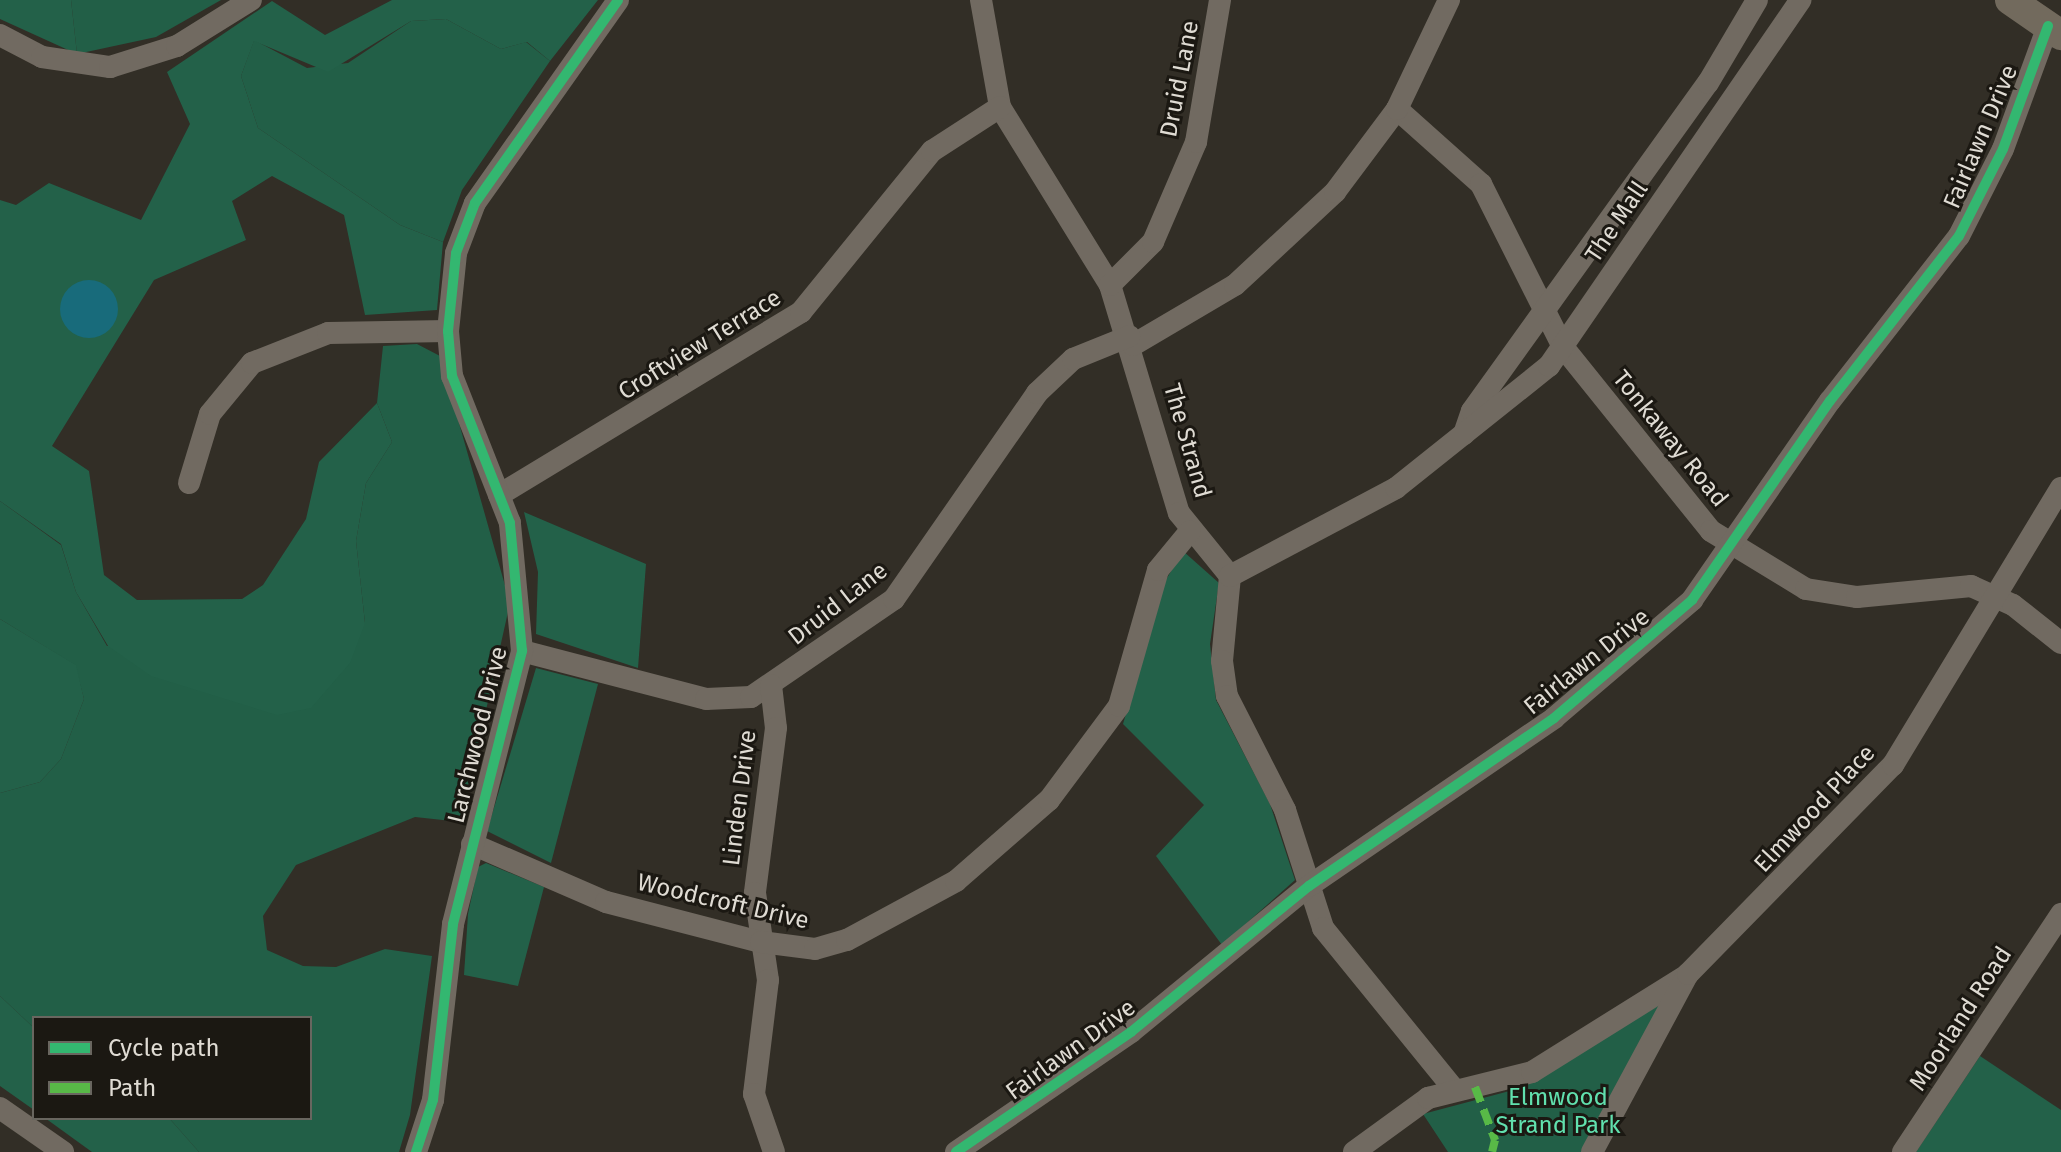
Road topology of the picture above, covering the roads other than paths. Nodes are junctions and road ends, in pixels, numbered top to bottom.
1 (251, 0) edge
2 (618, 0) edge
3 (981, 0) edge
4 (1220, 0) edge
5 (1449, 0) edge
6 (1757, 0) edge
7 (1794, 7) edge
8 (2035, 14) edge
9 (0, 35) edge
10 (1000, 107) junction
11 (1397, 109) junction
12 (1110, 285) junction
13 (1546, 312) junction
14 (448, 331) junction
15 (1132, 341) junction
16 (1563, 347) junction
17 (1464, 434) junction
18 (189, 483) dead end
19 (2061, 488) edge
20 (499, 495) junction
21 (1190, 531) junction
22 (1730, 545) junction
23 (1230, 576) junction
24 (1997, 597) junction
25 (2061, 643) edge
26 (522, 651) junction
27 (771, 685) junction
28 (472, 844) junction
29 (1309, 886) junction
30 (2061, 914) edge
31 (761, 942) junction
32 (1688, 974) junction
33 (1453, 1088) junction
34 (0, 1108) edge
35 (961, 1151) edge
36 (63, 1152) edge
37 (416, 1152) edge
38 (774, 1152) edge
39 (1354, 1152) edge
40 (1592, 1152) edge
41 (1903, 1152) edge

1 - 9 street
2 - 14 street, Larchwood Drive
3 - 10 street, The Strand
4 - 12 street, Druid Lane
5 - 11 street, Druid Lane
6 - 13 street, The Mall
7 - 16 street, The Mall
8 - 22 street, Fairlawn Drive
10 - 12 street, The Strand
10 - 20 street, Croftview Terrace
11 - 13 street, Tonkaway Road
11 - 15 street, Druid Lane
12 - 15 street, The Strand
13 - 16 street, Tonkaway Road
13 - 17 street, The Mall
14 - 18 street
14 - 20 street, Larchwood Drive
15 - 21 street, The Strand
15 - 27 street, Druid Lane
16 - 17 street, The Mall
16 - 22 street, Tonkaway Road
17 - 23 street, The Mall
19 - 24 street, Elmwood Place
20 - 26 street, Larchwood Drive
21 - 23 street, The Strand
21 - 31 street, Woodcroft Drive
22 - 24 street, Tonkaway Road
22 - 29 street, Fairlawn Drive
23 - 29 street
24 - 25 street, Tonkaway Road
24 - 32 street, Elmwood Place
26 - 27 street, Druid Lane
26 - 28 street, Larchwood Drive
27 - 31 street, Linden Drive
28 - 31 street, Woodcroft Drive
28 - 37 street, Larchwood Drive
29 - 33 street
29 - 35 street, Fairlawn Drive
30 - 41 street, Moorland Road
31 - 38 street, Linden Drive
32 - 33 street
32 - 40 street, Elmwood Place
33 - 39 street
34 - 36 street

